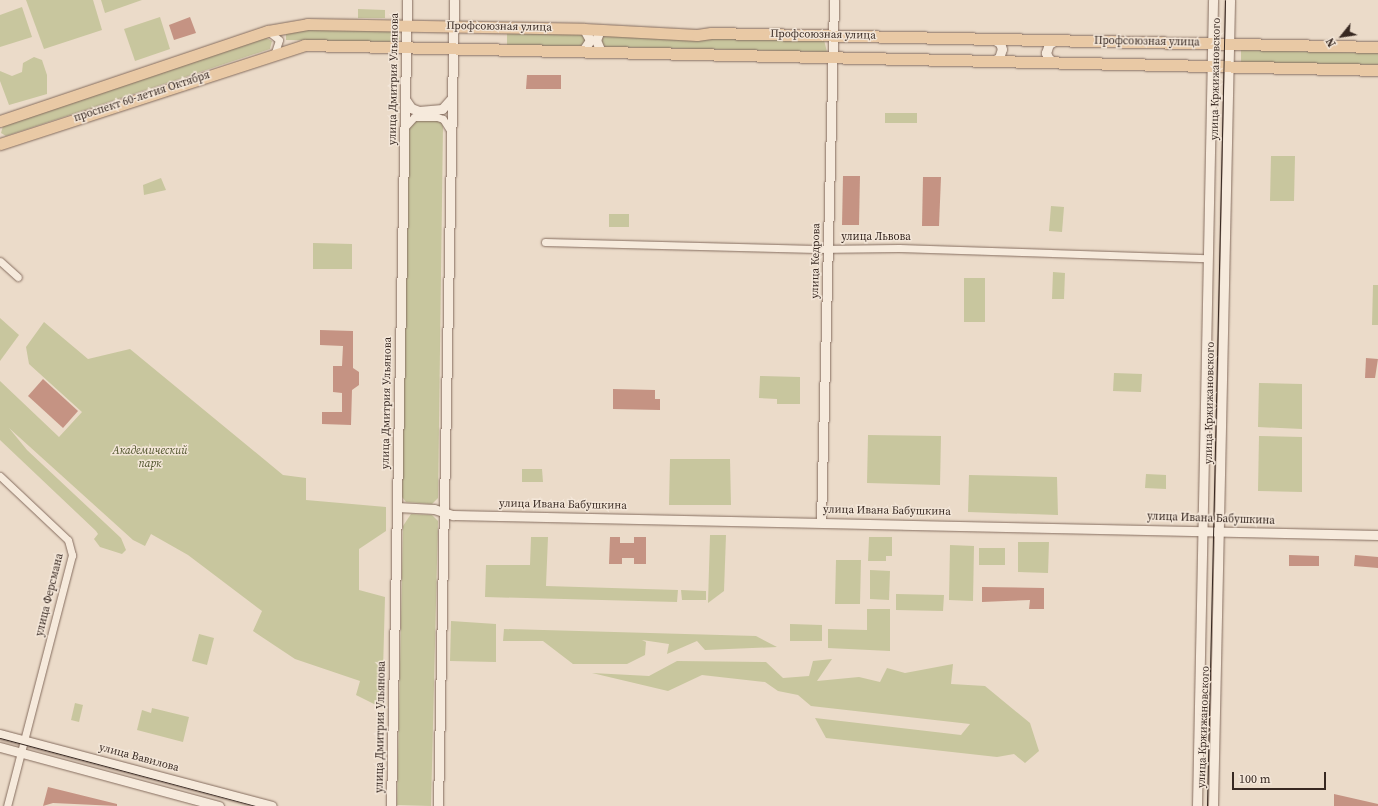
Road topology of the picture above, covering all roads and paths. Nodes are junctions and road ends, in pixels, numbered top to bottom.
1 (407, 0) edge
2 (454, 0) edge
3 (834, 0) edge
4 (1213, 0) edge
5 (1230, 0) edge
6 (407, 25) junction
7 (454, 27) junction
8 (584, 29) junction
9 (600, 30) junction
10 (268, 31) junction
11 (834, 36) junction
12 (991, 38) junction
13 (1058, 40) junction
14 (1212, 43) junction
15 (1228, 43) junction
16 (406, 47) junction
17 (1378, 47) edge
18 (454, 48) junction
19 (275, 52) junction
20 (582, 52) junction
21 (601, 52) junction
22 (833, 58) junction
23 (991, 61) junction
24 (1057, 63) junction
25 (1212, 66) junction
26 (1228, 67) junction
27 (1378, 70) edge
28 (452, 98) junction
29 (405, 99) junction
30 (1, 121) edge
31 (405, 128) junction
32 (451, 134) junction
33 (3, 141) edge
34 (546, 242) dead end
35 (829, 248) junction
36 (1207, 258) junction
37 (0, 261) edge
38 (18, 277) dead end
39 (0, 476) edge
40 (397, 507) junction
41 (444, 512) junction
42 (821, 522) junction
43 (1201, 530) junction
44 (1219, 532) junction
45 (1378, 535) edge
46 (0, 734) edge
47 (22, 746) junction
48 (0, 747) edge
49 (392, 805) edge
50 (7, 806) edge
51 (218, 806) edge
52 (272, 806) edge
53 (438, 806) edge
54 (1197, 806) edge
55 (1213, 806) edge

1 - 6 street, улица Дмитрия Ульянова
2 - 7 street
3 - 11 street, улица Кедрова
4 - 14 street, улица Кржижановского
5 - 15 street, улица Кржижановского
6 - 7 main road, Профсоюзная улица
6 - 10 main road, Профсоюзная улица
6 - 16 street, улица Дмитрия Ульянова
7 - 8 main road, Профсоюзная улица
7 - 18 street
8 - 9 main road, Профсоюзная улица
8 - 20 street
9 - 11 main road, Профсоюзная улица
9 - 21 street
10 - 19 street
10 - 30 main road, проспект 60-летия Октября
11 - 12 main road, Профсоюзная улица
11 - 22 street, улица Кедрова
12 - 13 main road, Профсоюзная улица
12 - 23 street
13 - 14 main road, Профсоюзная улица
13 - 24 street
14 - 15 main road, Профсоюзная улица
14 - 25 street, улица Кржижановского
15 - 17 main road, Профсоюзная улица
15 - 26 street, улица Кржижановского
16 - 18 main road, Профсоюзная улица
16 - 19 main road, Профсоюзная улица
16 - 29 street, улица Дмитрия Ульянова
18 - 20 main road, Профсоюзная улица
18 - 28 street
19 - 33 main road, проспект 60-летия Октября
20 - 21 main road, Профсоюзная улица
21 - 22 main road, Профсоюзная улица
22 - 23 main road, Профсоюзная улица
22 - 35 street, улица Кедрова
23 - 24 main road, Профсоюзная улица
24 - 25 main road, Профсоюзная улица
25 - 26 main road, Профсоюзная улица
25 - 36 street, улица Кржижановского
26 - 27 main road, Профсоюзная улица
26 - 44 street, улица Кржижановского
28 - 29 street
28 - 32 street
29 - 31 street, улица Дмитрия Ульянова
31 - 32 street
31 - 40 street, улица Дмитрия Ульянова
32 - 41 street
34 - 35 street, улица Львова
35 - 36 street, улица Львова
35 - 42 street, улица Кедрова
36 - 43 street, улица Кржижановского
37 - 38 street
39 - 47 street, улица Ферсмана
40 - 41 street, улица Ивана Бабушкина
40 - 49 street, улица Дмитрия Ульянова
41 - 42 street, улица Ивана Бабушкина
41 - 53 street
42 - 43 street, улица Ивана Бабушкина
43 - 44 street, улица Ивана Бабушкина
43 - 54 street, улица Кржижановского
44 - 45 street, улица Ивана Бабушкина
44 - 55 street, улица Кржижановского
46 - 47 street, улица Вавилова
47 - 48 street, улица Вавилова
47 - 50 street, улица Ферсмана
47 - 51 street, улица Вавилова
47 - 52 street, улица Вавилова

